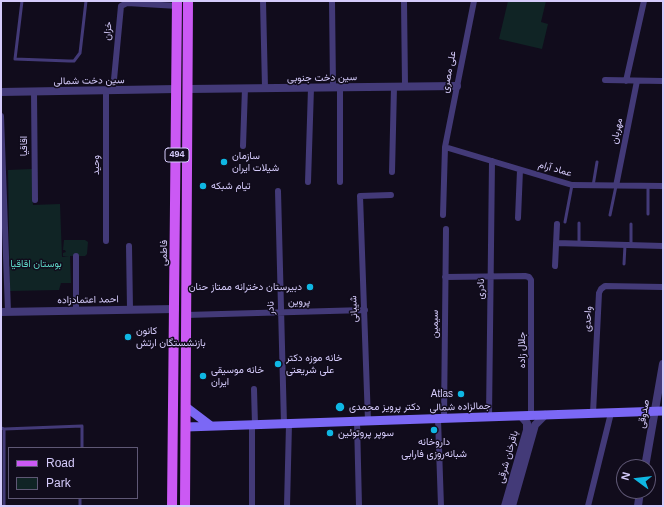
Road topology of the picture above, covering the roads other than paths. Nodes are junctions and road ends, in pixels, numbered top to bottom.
1 (22, 1) edge
2 (86, 1) edge
3 (188, 1) edge
4 (263, 1) edge
5 (332, 1) edge
6 (404, 1) edge
7 (474, 1) edge
8 (644, 1) edge
9 (178, 3) edge
10 (605, 80) dead end
11 (626, 81) junction
12 (637, 81) junction
13 (663, 81) edge
14 (405, 86) junction
15 (457, 86) junction
16 (337, 87) junction
17 (394, 87) junction
18 (245, 88) junction
19 (265, 88) junction
20 (311, 88) junction
21 (177, 89) junction
22 (188, 89) junction
23 (110, 90) junction
24 (1, 92) edge
25 (34, 92) junction
26 (1, 116) edge
27 (243, 146) dead end
28 (445, 147) junction
29 (492, 161) junction
30 (597, 162) dead end
31 (520, 170) junction
32 (392, 172) dead end
33 (308, 182) dead end
34 (340, 182) dead end
35 (572, 185) junction
36 (592, 186) junction
37 (616, 186) junction
38 (648, 186) junction
39 (663, 186) edge
40 (278, 191) dead end
41 (391, 195) dead end
42 (34, 200) dead end
43 (648, 214) dead end
44 (443, 215) dead end
45 (610, 215) dead end
46 (518, 218) dead end
47 (565, 222) dead end
48 (579, 223) dead end
49 (557, 224) dead end
50 (631, 224) dead end
51 (446, 229) dead end
52 (106, 241) dead end
53 (556, 243) junction
54 (579, 244) junction
55 (628, 245) junction
56 (130, 246) dead end
57 (663, 246) edge
58 (76, 256) dead end
59 (624, 264) dead end
60 (555, 266) dead end
61 (491, 276) junction
62 (445, 277) junction
63 (663, 287) edge
64 (130, 309) junction
65 (175, 309) junction
66 (76, 310) junction
67 (365, 310) junction
68 (4, 312) edge
69 (186, 312) junction
70 (281, 312) junction
71 (663, 364) edge
72 (254, 389) dead end
73 (186, 407) junction
74 (659, 411) edge
75 (593, 413) junction
76 (611, 413) junction
77 (531, 415) junction
78 (545, 415) junction
79 (521, 416) junction
80 (489, 417) junction
81 (441, 418) junction
82 (357, 421) junction
83 (368, 421) junction
84 (286, 424) junction
85 (253, 425) junction
86 (211, 426) junction
87 (186, 427) junction
88 (3, 428) edge
89 (173, 428) junction
90 (82, 447) edge
91 (647, 459) edge
92 (4, 484) junction
93 (8, 484) edge
94 (4, 506) edge
95 (172, 506) edge
96 (185, 506) edge
97 (252, 506) edge
98 (288, 506) edge
99 (358, 506) edge
100 (441, 506) edge
101 (505, 506) edge
102 (512, 506) edge
103 (588, 506) edge

1 - 2 lane
3 - 22 main road, 494
4 - 19 street
5 - 16 street
6 - 14 street
7 - 15 street, علی مصری
8 - 11 street
9 - 21 main road, فاطمی / 494
9 - 23 street, خزان
10 - 11 street
11 - 12 street
12 - 13 street
12 - 37 street, مهربان
14 - 15 street, سین دخت جنوبی
14 - 17 street, سین دخت جنوبی
15 - 28 street, علی مصری
16 - 17 street, سین دخت جنوبی
16 - 20 street, سین دخت جنوبی
16 - 34 street
17 - 32 street
18 - 19 street, سین دخت جنوبی
18 - 22 street, سین دخت جنوبی
18 - 27 street
19 - 20 street, سین دخت جنوبی
20 - 33 street
21 - 22 main road
21 - 23 street, سین دخت شمالی
21 - 65 main road, فاطمی / 494
22 - 69 main road, 494
23 - 25 street, سین دخت شمالی
23 - 52 street, وحید
24 - 25 street, سین دخت شمالی
25 - 42 street, اقاقیا
26 - 68 street
28 - 29 street, عماد آرام
28 - 44 street, علی مصری
29 - 31 street, عماد آرام
29 - 61 street, نادری
30 - 36 lane
31 - 35 street, عماد آرام
31 - 46 street
35 - 36 street, عماد آرام
35 - 47 lane
36 - 37 street, عماد آرام
37 - 38 street, عماد آرام
37 - 45 lane
38 - 39 street, عماد آرام
38 - 43 lane
40 - 70 street, نادر
41 - 67 street, شیبانی
48 - 54 lane
49 - 53 street
50 - 55 lane
51 - 62 street, سیمین
53 - 54 street
53 - 60 street
54 - 55 street
55 - 57 street
55 - 59 lane
56 - 64 street
58 - 66 street
61 - 62 street
61 - 77 street, جلال زاده
61 - 80 street, نادری
62 - 81 street, سیمین
63 - 75 street, واحدی
64 - 65 street, احمد اعتمادزاده
64 - 66 street, احمد اعتمادزاده
65 - 69 main road
65 - 89 main road, فاطمی / 494
66 - 68 street, احمد اعتمادزاده
67 - 70 street, پروین
67 - 83 street, شیبانی
69 - 70 street, پروین
69 - 73 main road, 494
70 - 84 street, نادر
71 - 74 street, صدوقی
72 - 85 street
73 - 86 main road
73 - 87 main road, 494
74 - 76 main road, جمالزاده شمالی
74 - 91 street, صدوقی
75 - 76 main road, جمالزاده شمالی
75 - 78 main road, جمالزاده شمالی
76 - 103 street
77 - 78 main road, جمالزاده شمالی
77 - 79 main road, جمالزاده شمالی
78 - 102 street
79 - 80 main road, جمالزاده شمالی
79 - 101 street, باقرخان شرقی
80 - 81 main road, جمالزاده شمالی
81 - 83 main road, جمالزاده شمالی
81 - 100 street, سیمین
82 - 83 main road, جمالزاده شمالی
82 - 84 main road, جمالزاده شمالی
82 - 99 street
84 - 85 main road, جمالزاده شمالی
84 - 98 street, نادر
85 - 86 main road, جمالزاده شمالی
85 - 97 street
86 - 87 main road, جمالزاده شمالی
87 - 89 main road
87 - 96 main road, 494
88 - 90 lane
88 - 92 lane
89 - 95 main road, فاطمی / 494
92 - 93 lane
92 - 94 lane

